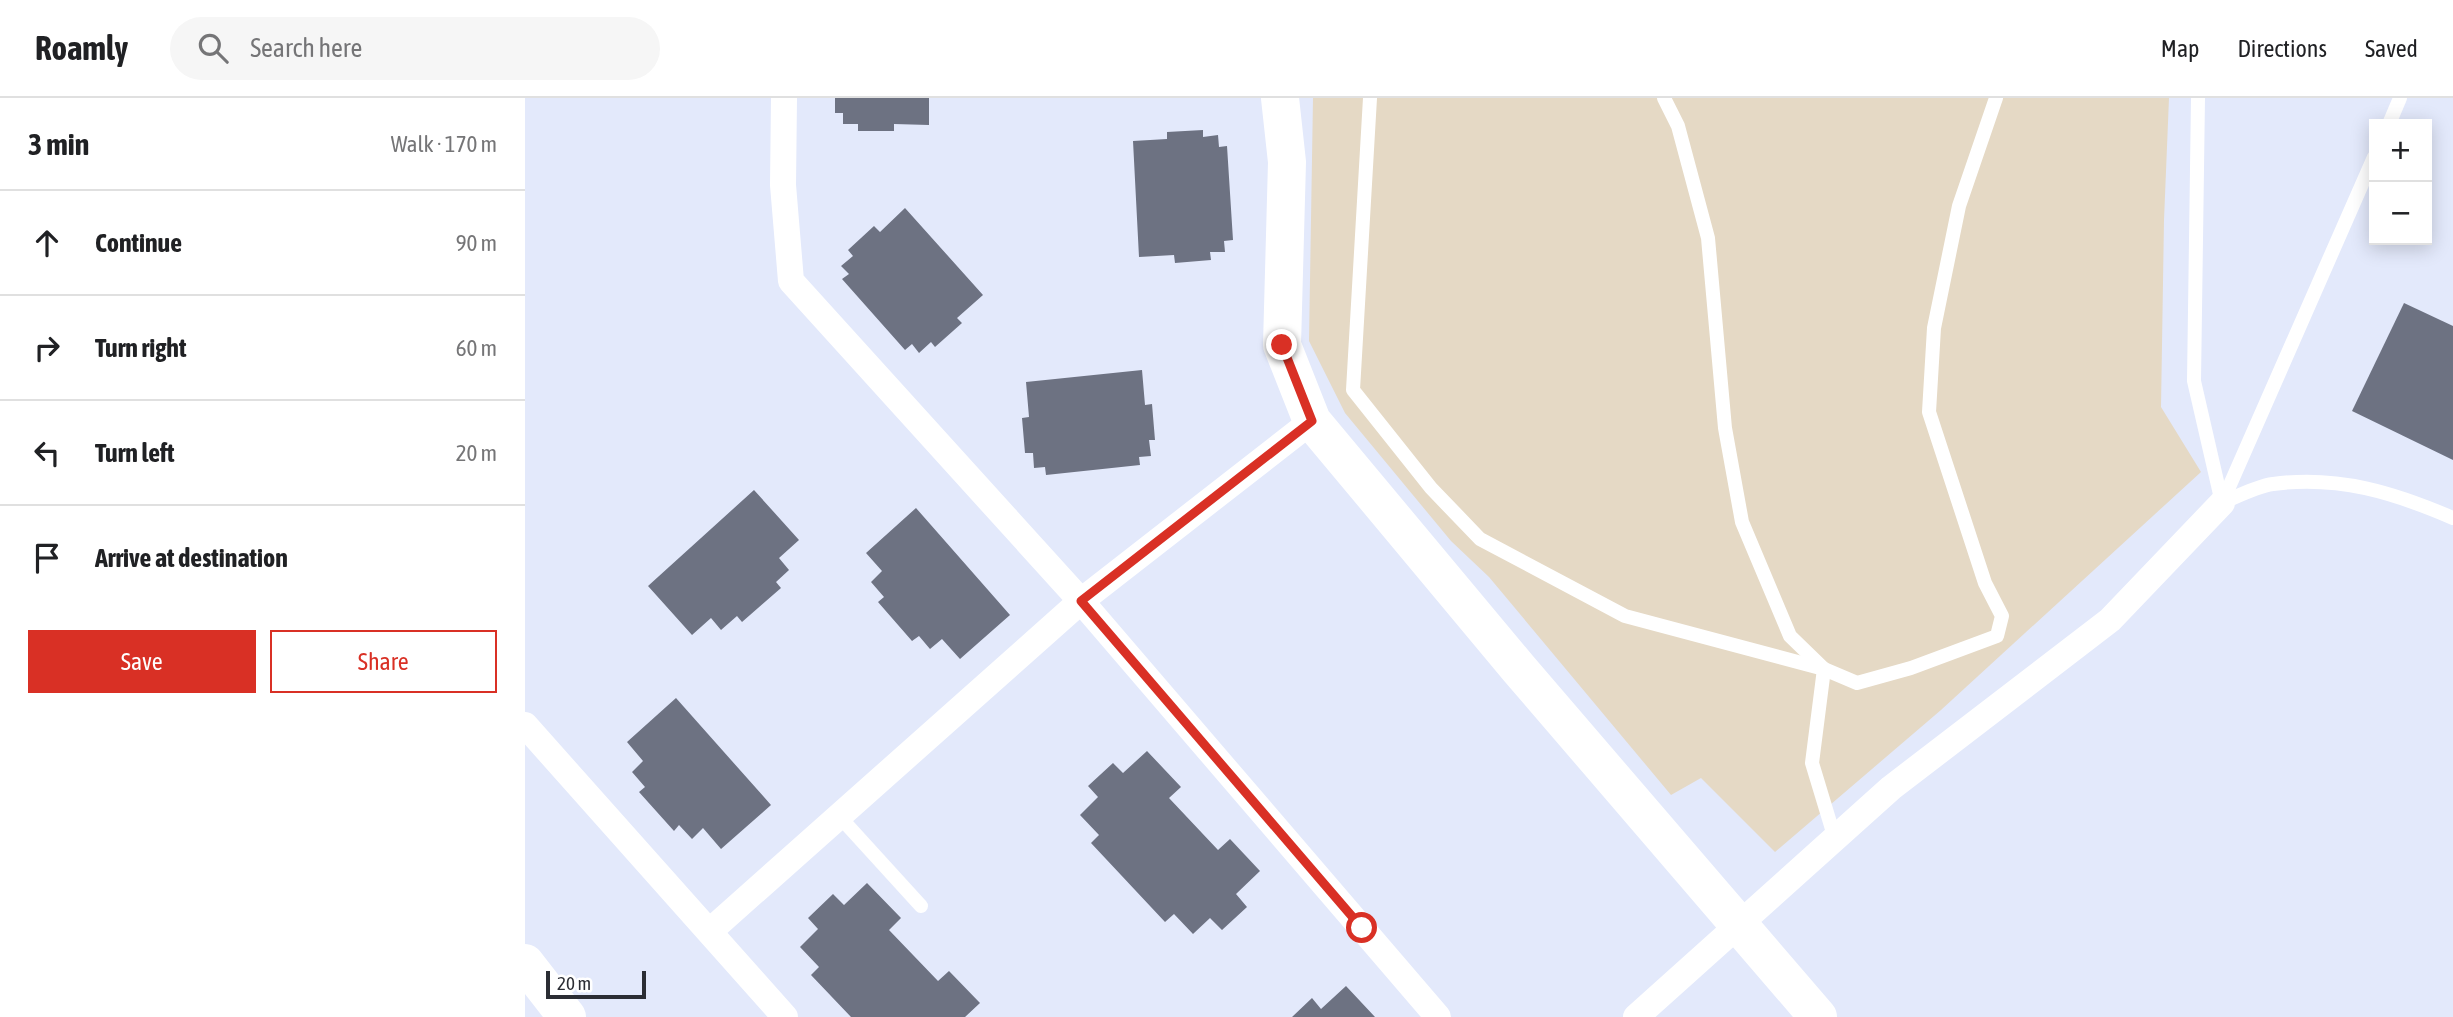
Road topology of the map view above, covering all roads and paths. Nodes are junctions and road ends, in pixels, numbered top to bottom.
1 (784, 98) edge
2 (1280, 98) edge
3 (1370, 98) edge
4 (1664, 98) edge
5 (1996, 98) edge
6 (2197, 98) edge
7 (2400, 98) edge
8 (2391, 119) edge
9 (2369, 168) edge
10 (1312, 421) junction
11 (2222, 502) junction
12 (2453, 518) edge
13 (1081, 601) junction
14 (1824, 669) junction
15 (525, 725) edge
16 (839, 816) junction
17 (1835, 839) junction
18 (921, 906) dead end
19 (1738, 926) junction
20 (710, 931) junction
21 (525, 962) edge
22 (567, 1017) edge
23 (786, 1017) edge
24 (1438, 1017) edge
25 (1636, 1017) edge
26 (1818, 1017) edge

1 - 13 street
2 - 10 main road
3 - 14 lane
4 - 14 lane
5 - 14 lane
6 - 11 lane
7 - 8 lane
9 - 11 lane
10 - 13 street
10 - 19 main road
11 - 12 lane
11 - 17 street
13 - 16 street
13 - 24 street
14 - 17 lane
15 - 20 street
16 - 18 lane
16 - 20 street
17 - 19 street
19 - 25 street
19 - 26 main road
20 - 23 street
21 - 22 main road

